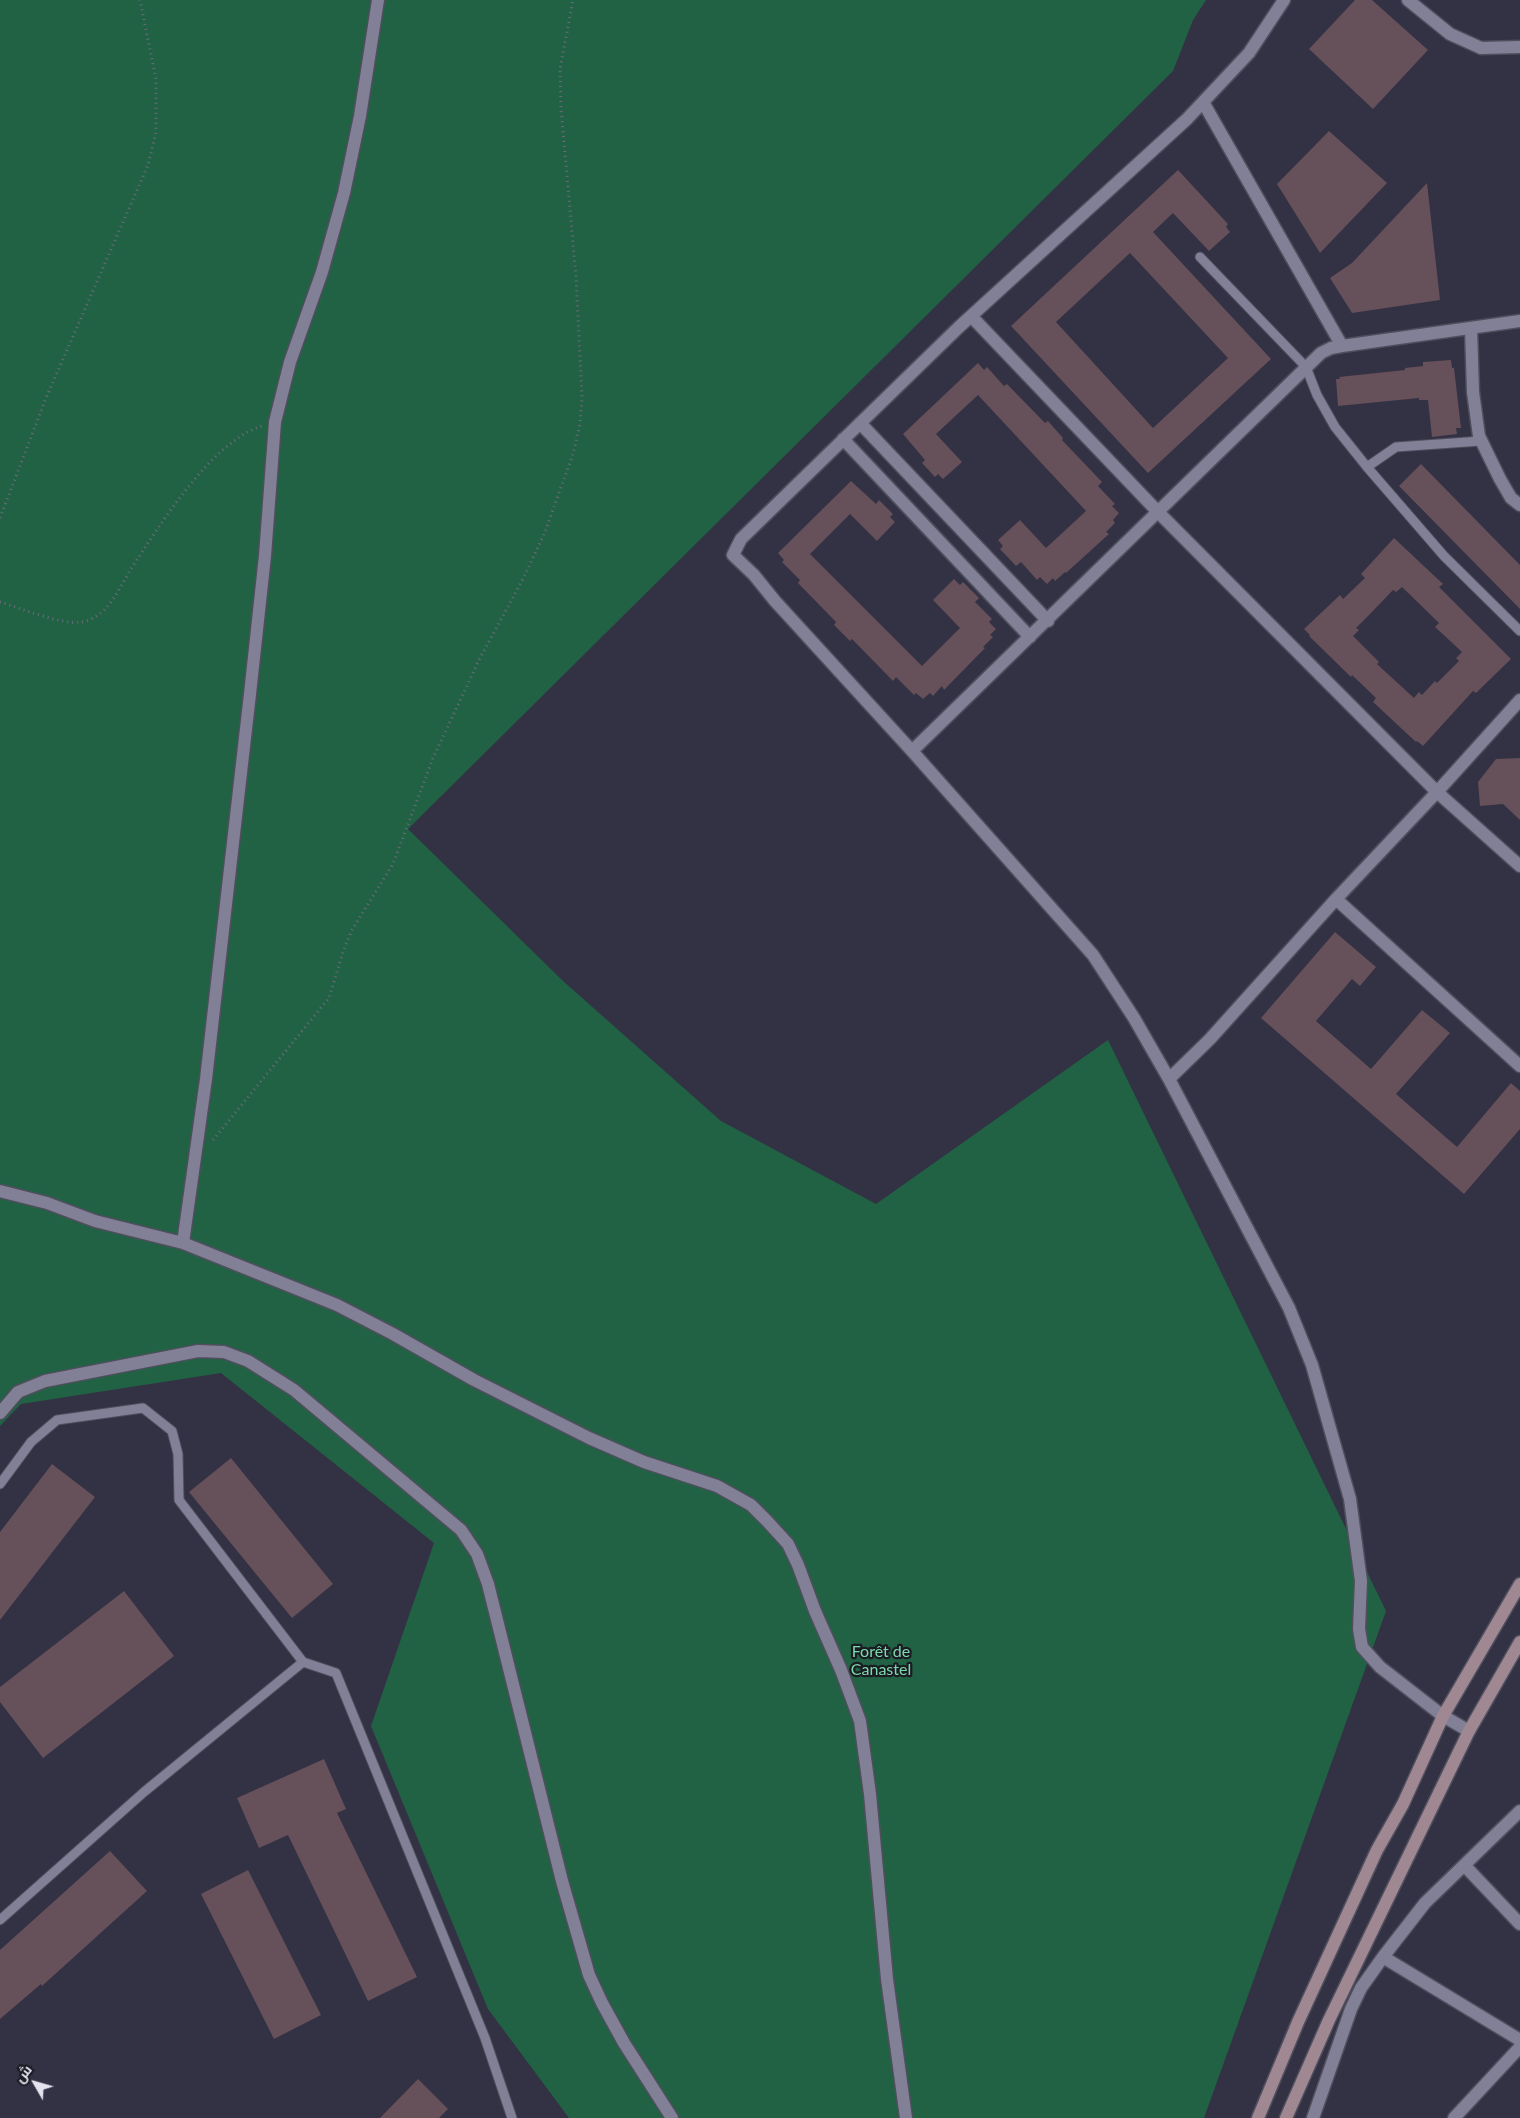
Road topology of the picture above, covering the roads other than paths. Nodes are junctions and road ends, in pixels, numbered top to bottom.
1 (378, 0) edge
2 (1284, 0) edge
3 (1408, 0) edge
4 (1520, 47) edge
5 (1202, 102) junction
6 (1200, 257) dead end
7 (971, 316) junction
8 (1520, 321) edge
9 (1471, 328) junction
10 (1342, 346) junction
11 (1306, 367) junction
12 (860, 423) junction
13 (843, 440) junction
14 (1481, 441) junction
15 (1367, 467) junction
16 (1520, 505) edge
17 (1159, 513) junction
18 (978, 548) junction
19 (962, 565) junction
20 (1048, 621) junction
21 (1520, 631) edge
22 (1030, 637) junction
23 (1520, 700) edge
24 (912, 751) junction
25 (1437, 792) junction
26 (1520, 866) edge
27 (1336, 899) junction
28 (1520, 1066) edge
29 (1169, 1079) junction
30 (0, 1191) edge
31 (184, 1243) junction
32 (0, 1413) edge
33 (0, 1484) edge
34 (1520, 1584) edge
35 (1520, 1642) edge
36 (303, 1662) junction
37 (1443, 1716) junction
38 (1468, 1732) junction
39 (1520, 1811) edge
40 (1464, 1865) junction
41 (0, 1920) edge
42 (1520, 1924) edge
43 (1383, 1956) junction
44 (1520, 2040) edge
45 (1520, 2047) edge
46 (512, 2118) edge
47 (672, 2118) edge
48 (906, 2118) edge
49 (1258, 2118) edge
50 (1286, 2118) edge
51 (1313, 2118) edge
52 (1454, 2118) edge

1 - 31 street
2 - 5 street
3 - 4 street
5 - 7 street
5 - 10 street
6 - 11 lane
7 - 12 street
7 - 17 street
8 - 9 street
9 - 10 street
9 - 14 street
10 - 11 street
11 - 15 lane
11 - 17 street
12 - 13 street
12 - 18 street
13 - 19 street
13 - 24 street
14 - 15 lane
14 - 16 street
15 - 21 lane
17 - 20 street
17 - 25 street
18 - 19 street
18 - 20 street
19 - 22 street
20 - 22 street
22 - 24 street
23 - 25 street
24 - 29 street
25 - 26 street
25 - 27 street
27 - 28 street
27 - 29 street
29 - 37 street
30 - 31 street
31 - 48 street
32 - 47 street
33 - 36 lane
34 - 37 main road
35 - 38 main road
36 - 41 lane
36 - 46 lane
37 - 38 street
37 - 49 main road
38 - 50 main road
39 - 40 street
40 - 42 street
40 - 43 street
43 - 44 street
43 - 51 street
45 - 52 street

